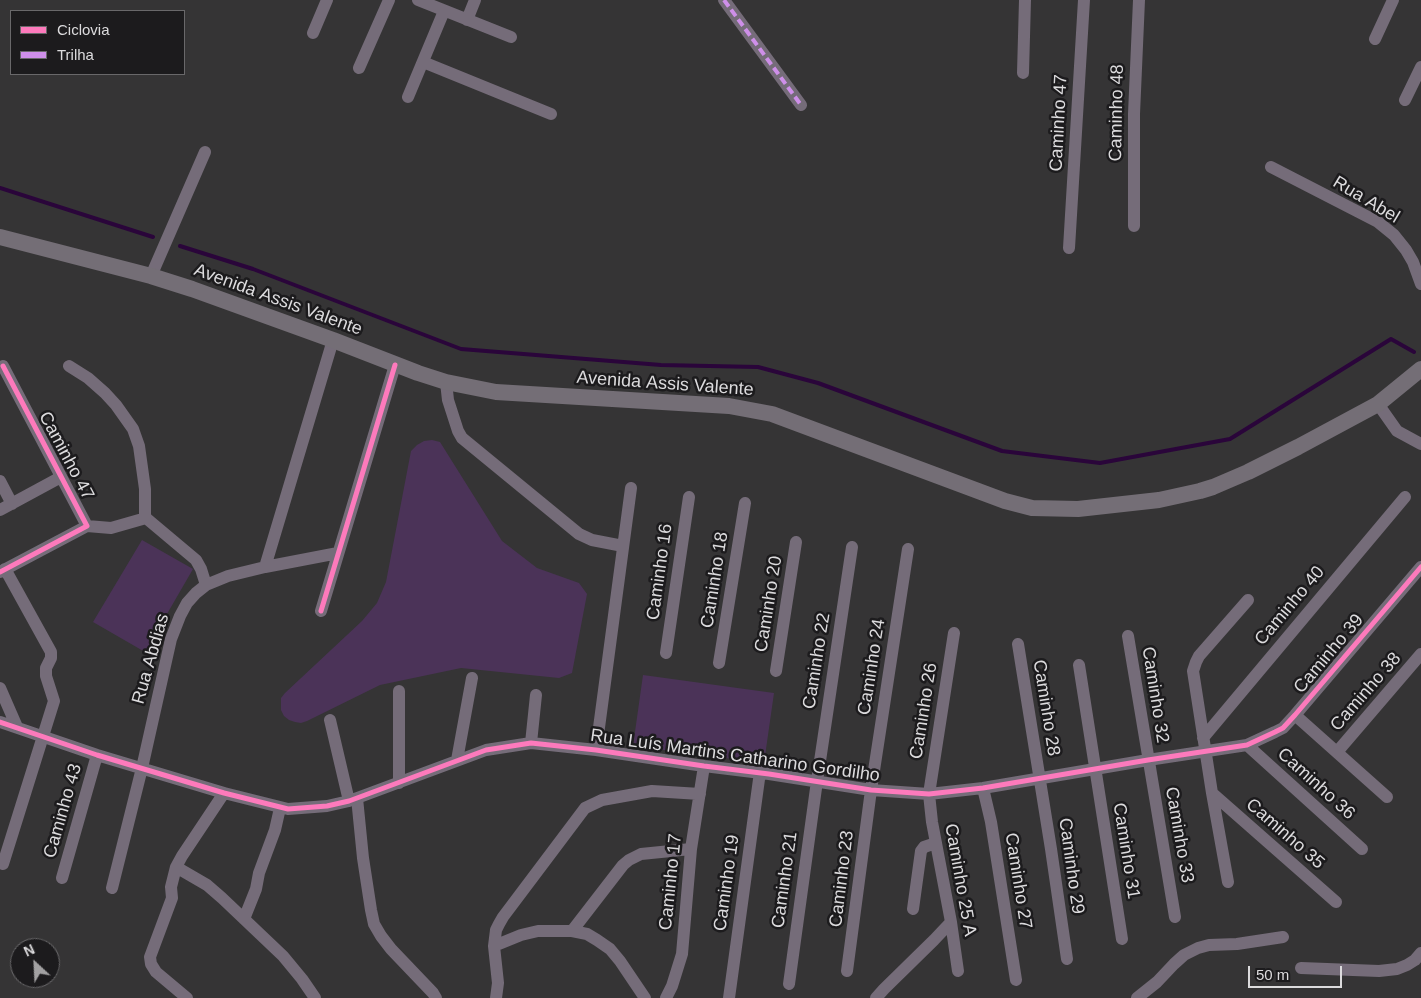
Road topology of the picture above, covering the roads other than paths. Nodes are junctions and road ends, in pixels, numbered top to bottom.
1 (327, 0) edge
2 (389, 0) edge
3 (418, 0) edge
4 (475, 0) edge
5 (724, 0) edge
6 (1025, 0) edge
7 (1084, 0) edge
8 (1139, 0) edge
9 (1393, 0) edge
10 (444, 10) junction
11 (467, 20) junction
12 (313, 33) dead end
13 (510, 37) dead end
14 (1375, 39) dead end
15 (423, 62) junction
16 (1421, 67) edge
17 (359, 68) dead end
18 (1023, 73) dead end
19 (408, 97) dead end
20 (1406, 100) dead end
21 (801, 105) dead end
22 (551, 114) dead end
23 (206, 152) dead end
24 (1272, 167) dead end
25 (1134, 226) dead end
26 (0, 237) edge
27 (1069, 248) dead end
28 (151, 276) junction
29 (1421, 284) edge
30 (333, 340) junction
31 (395, 365) junction
32 (3, 366) dead end
33 (69, 366) dead end
34 (1421, 369) edge
35 (446, 382) junction
36 (1378, 404) junction
37 (1421, 444) edge
38 (61, 477) junction
39 (0, 481) edge
40 (631, 488) dead end
41 (689, 497) dead end
42 (1405, 497) dead end
43 (745, 503) dead end
44 (12, 504) junction
45 (0, 510) edge
46 (146, 516) junction
47 (87, 526) junction
48 (796, 542) dead end
49 (623, 546) junction
50 (852, 547) dead end
51 (908, 549) dead end
52 (338, 553) junction
53 (265, 566) junction
54 (1421, 567) edge
55 (2, 570) edge
56 (206, 585) junction
57 (1248, 600) dead end
58 (321, 611) dead end
59 (954, 633) dead end
60 (1128, 636) dead end
61 (1018, 644) dead end
62 (666, 653) dead end
63 (1421, 654) edge
64 (719, 663) dead end
65 (1078, 664) dead end
66 (776, 671) dead end
67 (472, 678) dead end
68 (0, 688) edge
69 (399, 691) dead end
70 (536, 695) dead end
71 (1295, 715) junction
72 (330, 720) dead end
73 (0, 722) edge
74 (17, 727) junction
75 (43, 736) junction
76 (531, 743) junction
77 (1204, 744) junction
78 (1247, 744) junction
79 (596, 750) junction
80 (1338, 752) junction
81 (97, 754) junction
82 (457, 760) junction
83 (1148, 760) junction
84 (704, 766) junction
85 (142, 768) junction
86 (1095, 768) junction
87 (760, 772) junction
88 (1040, 778) junction
89 (816, 781) junction
90 (399, 783) junction
91 (983, 788) junction
92 (871, 790) junction
93 (224, 793) junction
94 (1212, 793) junction
95 (700, 794) junction
96 (929, 794) junction
97 (1387, 797) dead end
98 (353, 800) junction
99 (280, 808) junction
100 (936, 843) junction
101 (1362, 849) dead end
102 (691, 850) junction
103 (3, 864) dead end
104 (176, 867) junction
105 (62, 878) dead end
106 (1228, 882) dead end
107 (112, 888) dead end
108 (1336, 902) dead end
109 (913, 909) dead end
110 (1175, 917) dead end
111 (244, 919) junction
112 (951, 922) junction
113 (572, 931) junction
114 (1283, 937) dead end
115 (1122, 938) dead end
116 (494, 946) junction
117 (1421, 953) edge
118 (1067, 959) dead end
119 (1301, 968) dead end
120 (847, 971) dead end
121 (958, 971) dead end
122 (1016, 980) dead end
123 (789, 984) dead end
124 (187, 998) edge
125 (315, 998) edge
126 (436, 998) edge
127 (496, 998) edge
128 (645, 998) edge
129 (666, 998) edge
130 (729, 998) edge
131 (876, 998) edge
132 (1137, 998) edge

1 - 12 street
2 - 17 street
3 - 10 street
4 - 11 street
5 - 21 street
6 - 18 street
7 - 27 street, Caminho 47
8 - 25 street, Caminho 48
9 - 14 street
10 - 11 street
10 - 15 street
11 - 13 street
15 - 19 street
15 - 22 street
16 - 20 street
23 - 28 street
24 - 29 street, Rua Abel
26 - 28 main road, Avenida Assis Valente
28 - 30 main road, Avenida Assis Valente
30 - 31 main road, Avenida Assis Valente
30 - 53 street
31 - 35 main road, Avenida Assis Valente
31 - 52 street
32 - 38 street, Caminho 47
33 - 46 street
34 - 36 main road, Avenida Assis Valente
35 - 36 main road, Avenida Assis Valente
35 - 49 street
36 - 37 street
38 - 44 street
38 - 47 street, Caminho 47
39 - 44 street
40 - 49 street
41 - 62 street, Caminho 16
42 - 77 street, Caminho 40
43 - 64 street, Caminho 18
44 - 45 street
46 - 47 street
46 - 56 street
47 - 55 street, Caminho 47
48 - 66 street, Caminho 20
49 - 79 street
50 - 89 street, Caminho 22
51 - 92 street, Caminho 24
52 - 53 street, Rua Abdias
52 - 58 street
53 - 56 street, Rua Abdias
54 - 71 street, Caminho 39
55 - 75 street
56 - 85 street, Rua Abdias
57 - 77 street, Caminho 35
59 - 96 street, Caminho 26
60 - 83 street, Caminho 32
61 - 88 street, Caminho 28
63 - 80 street, Caminho 38
65 - 86 street, Caminho 31
67 - 82 street
68 - 74 street
69 - 90 street
70 - 76 street
71 - 78 street, Caminho 39
71 - 80 street
72 - 98 street
73 - 74 street, Rua Luís Martins Catharino Gordilho
74 - 75 street, Rua Luís Martins Catharino Gordilho
75 - 81 street, Rua Luís Martins Catharino Gordilho
75 - 103 street
76 - 79 street, Rua Luís Martins Catharino Gordilho
76 - 82 street, Rua Luís Martins Catharino Gordilho
77 - 78 street, Rua Luís Martins Catharino Gordilho
77 - 83 street, Rua Luís Martins Catharino Gordilho
77 - 94 street, Caminho 35
78 - 101 street, Caminho 36
79 - 84 street, Rua Luís Martins Catharino Gordilho
80 - 97 street
81 - 85 street, Rua Luís Martins Catharino Gordilho
81 - 105 street, Caminho 43
82 - 90 street, Rua Luís Martins Catharino Gordilho
83 - 86 street, Rua Luís Martins Catharino Gordilho
83 - 110 street, Caminho 33
84 - 87 street, Rua Luís Martins Catharino Gordilho
84 - 95 street, Caminho 17
85 - 93 street, Rua Luís Martins Catharino Gordilho
85 - 107 street, Rua Abdias
86 - 88 street, Rua Luís Martins Catharino Gordilho
86 - 115 street, Caminho 31
87 - 89 street, Rua Luís Martins Catharino Gordilho
87 - 130 street, Caminho 19
88 - 91 street, Rua Luís Martins Catharino Gordilho
88 - 118 street, Caminho 29
89 - 92 street, Rua Luís Martins Catharino Gordilho
89 - 123 street, Caminho 21
90 - 98 street, Rua Luís Martins Catharino Gordilho
91 - 96 street, Rua Luís Martins Catharino Gordilho
91 - 122 street, Caminho 27
92 - 96 street, Rua Luís Martins Catharino Gordilho
92 - 120 street, Caminho 23
93 - 99 street, Rua Luís Martins Catharino Gordilho
93 - 104 street
94 - 106 street, Caminho 35
94 - 108 street, Caminho 35
95 - 102 street, Caminho 17
95 - 116 street
96 - 100 street, Caminho 25 A
98 - 99 street, Rua Luís Martins Catharino Gordilho
98 - 126 street
99 - 111 street
100 - 109 street
100 - 112 street, Caminho 25 A
102 - 113 street
102 - 129 street, Caminho 17
104 - 111 street
104 - 124 street
111 - 125 street
112 - 121 street, Caminho 25 A
112 - 131 street
113 - 116 street
113 - 128 street
114 - 132 street
116 - 127 street
117 - 119 street

